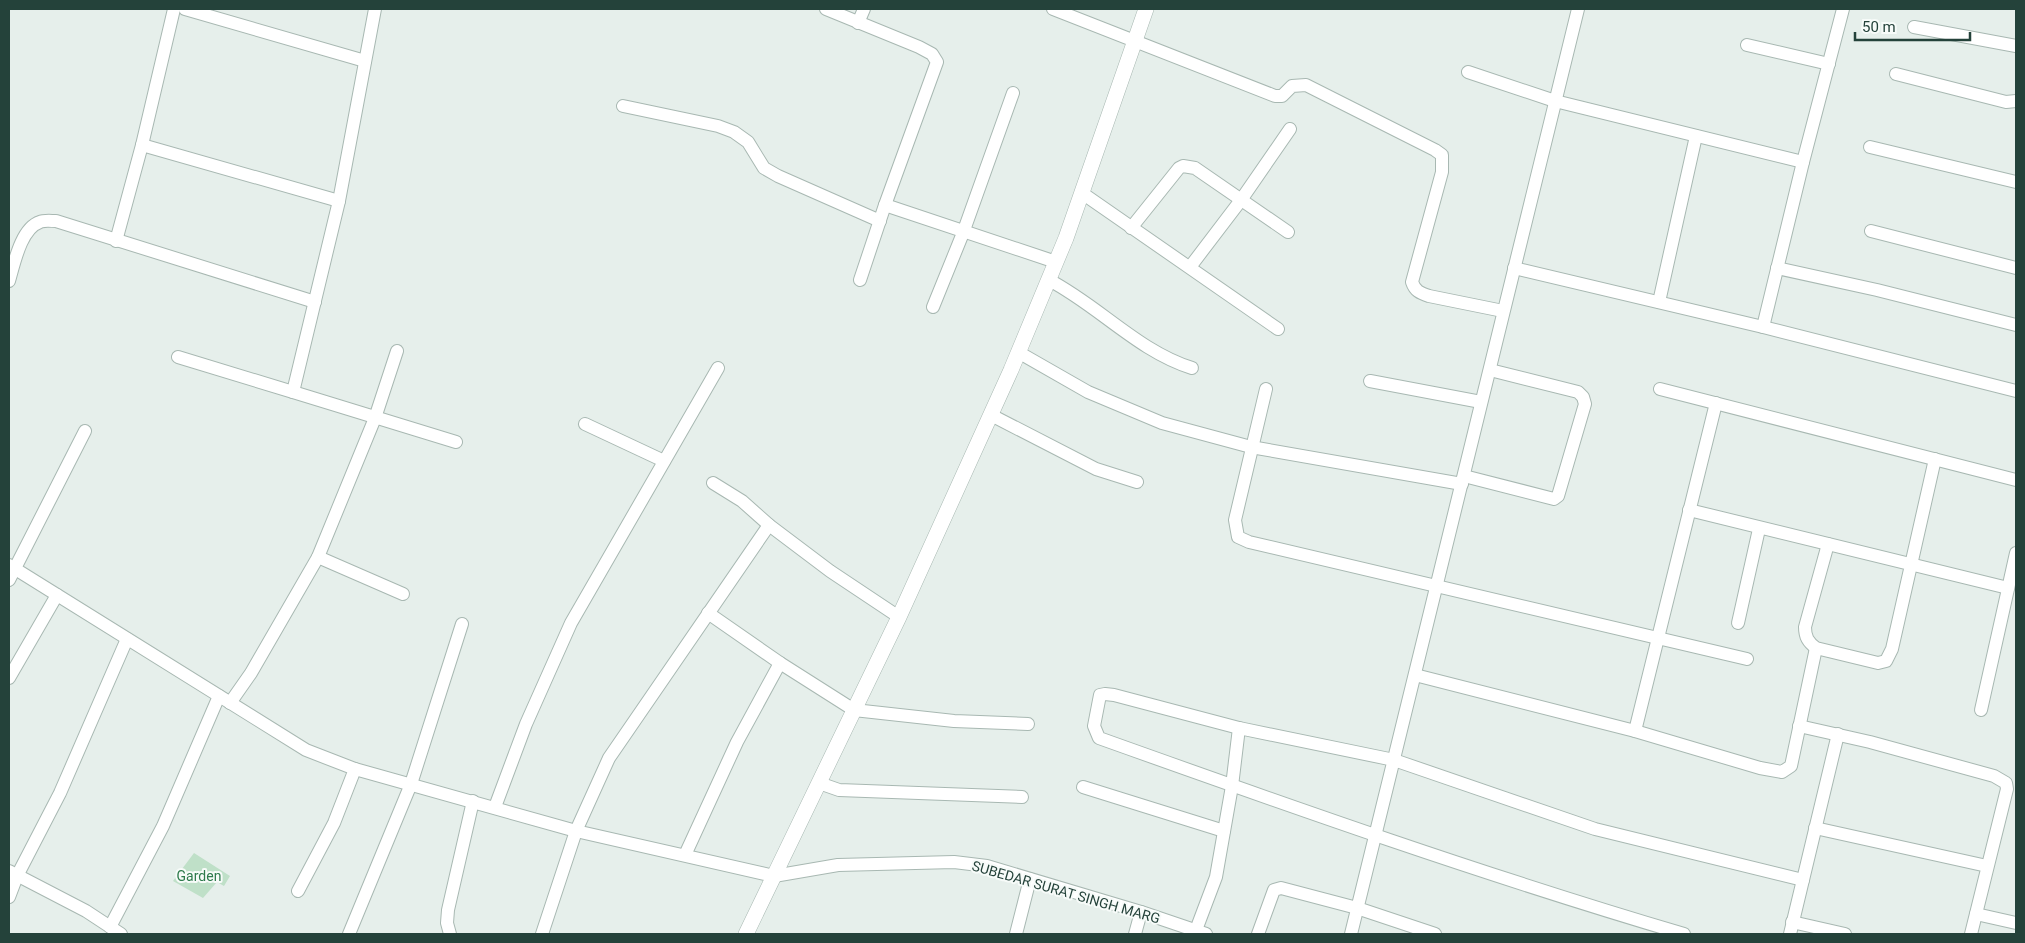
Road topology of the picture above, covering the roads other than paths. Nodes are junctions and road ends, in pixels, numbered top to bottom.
1 (174, 9) edge
2 (185, 9) edge
3 (375, 9) edge
4 (826, 9) edge
5 (864, 9) edge
6 (1053, 9) edge
7 (1146, 9) edge
8 (1578, 9) edge
9 (1839, 10) edge
10 (858, 23) junction
11 (1914, 27) dead end
12 (1134, 42) junction
13 (1747, 45) dead end
14 (2016, 46) edge
15 (365, 61) junction
16 (1829, 64) junction
17 (1468, 72) dead end
18 (1896, 74) dead end
19 (1013, 93) dead end
20 (1555, 100) junction
21 (2016, 101) edge
22 (623, 106) dead end
23 (1290, 128) dead end
24 (1696, 136) junction
25 (142, 145) junction
26 (1870, 147) dead end
27 (1803, 162) junction
28 (2016, 182) edge
29 (1082, 193) junction
30 (1241, 200) junction
31 (338, 201) junction
32 (885, 205) junction
33 (880, 222) junction
34 (1132, 228) junction
35 (1871, 231) dead end
36 (1288, 232) dead end
37 (963, 233) junction
38 (116, 241) junction
39 (1056, 262) junction
40 (1190, 267) junction
41 (1514, 268) junction
42 (1777, 268) junction
43 (2016, 268) edge
44 (860, 280) dead end
45 (1049, 280) junction
46 (9, 281) edge
47 (315, 302) junction
48 (1659, 302) junction
49 (933, 307) dead end
50 (1503, 311) junction
51 (2016, 325) edge
52 (1763, 327) junction
53 (1278, 329) dead end
54 (397, 351) dead end
55 (1018, 352) junction
56 (178, 357) dead end
57 (718, 368) dead end
58 (1192, 368) dead end
59 (1490, 370) junction
60 (1370, 382) dead end
61 (1266, 388) dead end
62 (1660, 388) dead end
63 (2016, 391) edge
64 (293, 392) junction
65 (1481, 402) junction
66 (1716, 403) junction
67 (991, 415) junction
68 (375, 418) junction
69 (585, 424) dead end
70 (85, 431) dead end
71 (456, 442) dead end
72 (1251, 446) junction
73 (1935, 459) junction
74 (664, 461) junction
75 (1462, 480) junction
76 (2016, 480) edge
77 (1137, 482) dead end
78 (712, 483) dead end
79 (1689, 510) junction
80 (769, 525) junction
81 (1759, 529) junction
82 (1828, 544) junction
83 (2016, 553) edge
84 (318, 557) junction
85 (1910, 564) junction
86 (11, 571) edge
87 (1437, 586) junction
88 (2008, 588) junction
89 (403, 594) dead end
90 (57, 595) junction
91 (708, 613) junction
92 (899, 617) junction
93 (1738, 623) dead end
94 (462, 624) dead end
95 (1657, 638) junction
96 (127, 639) junction
97 (1816, 648) junction
98 (1747, 659) dead end
99 (780, 663) junction
100 (1415, 675) junction
101 (9, 678) edge
102 (224, 700) junction
103 (854, 710) junction
104 (1981, 710) dead end
105 (1028, 724) dead end
106 (1799, 726) junction
107 (1239, 728) junction
108 (1635, 731) junction
109 (1838, 734) junction
110 (1394, 760) junction
111 (355, 770) junction
112 (819, 783) junction
113 (411, 784) junction
114 (1083, 786) dead end
115 (1232, 786) junction
116 (1022, 797) dead end
117 (473, 801) junction
118 (495, 807) junction
119 (1815, 828) junction
120 (576, 831) junction
121 (1224, 832) junction
122 (1376, 835) junction
123 (685, 856) junction
124 (1987, 866) junction
125 (13, 874) edge
126 (774, 876) junction
127 (1030, 879) junction
128 (1803, 880) junction
129 (298, 891) dead end
130 (9, 897) edge
131 (1357, 908) junction
132 (1141, 912) junction
133 (1976, 914) junction
134 (2016, 923) edge
135 (110, 927) junction
136 (1791, 928) edge
137 (1201, 932) edge
138 (121, 934) edge
139 (349, 934) edge
140 (450, 934) edge
141 (542, 934) edge
142 (746, 934) edge
143 (1016, 934) edge
144 (1135, 934) edge
145 (1258, 934) edge
146 (1351, 934) edge
147 (1434, 934) edge
148 (1684, 934) edge
149 (1845, 934) edge
150 (1971, 934) edge

1 - 25 street
2 - 15 street
3 - 15 street
4 - 10 street
5 - 10 street
6 - 12 street
7 - 12 street
8 - 20 street
9 - 16 street
10 - 32 street
11 - 14 street
12 - 29 street
12 - 50 street
13 - 16 street
15 - 31 street
16 - 27 street
17 - 20 street
18 - 21 street
19 - 37 street
20 - 24 street
20 - 41 street
22 - 33 street
23 - 30 street
24 - 27 street
24 - 48 street
25 - 31 street
25 - 38 street
26 - 28 street
27 - 42 street
29 - 34 street
29 - 39 street
30 - 34 street
30 - 36 street
30 - 40 street
31 - 47 street
32 - 33 street
32 - 37 street
33 - 44 street
34 - 40 street
35 - 43 street
37 - 39 street
37 - 49 street
38 - 46 street
38 - 47 street
39 - 45 street
40 - 53 street
41 - 48 street
41 - 50 street
42 - 51 street
42 - 52 street
45 - 55 street
45 - 58 street
47 - 64 street
48 - 52 street
50 - 59 street
52 - 63 street
54 - 68 street
55 - 67 street
55 - 72 street
56 - 64 street
57 - 74 street
59 - 65 street
59 - 75 street
60 - 65 street
61 - 72 street
62 - 66 street
64 - 68 street
65 - 75 street
66 - 73 street
66 - 79 street
67 - 77 street
67 - 92 street
68 - 71 street
68 - 84 street
69 - 74 street
70 - 86 street
72 - 75 street
72 - 87 street
73 - 76 street
73 - 85 street
74 - 118 street
75 - 87 street
78 - 80 street
79 - 81 street
79 - 95 street
80 - 91 street
80 - 92 street
81 - 82 street
81 - 93 street
82 - 85 street
82 - 97 street
83 - 88 street
84 - 89 street
84 - 102 street
85 - 88 street
85 - 97 street
86 - 90 street
87 - 95 street
87 - 100 street
88 - 104 street
90 - 96 street
90 - 101 street
91 - 99 street
91 - 120 street
92 - 103 street
94 - 113 street
95 - 98 street
95 - 108 street
96 - 102 street
96 - 125 street
97 - 106 street
99 - 103 street
99 - 123 street
100 - 108 street
100 - 110 street
102 - 111 street
102 - 135 street
103 - 105 street
103 - 112 street
106 - 108 street
106 - 109 street
107 - 110 street
107 - 115 street
107 - 115 street
109 - 119 street
109 - 124 street
110 - 122 street
110 - 128 street
111 - 113 street
111 - 129 street
112 - 116 street
112 - 126 street
113 - 117 street
113 - 139 street
114 - 121 street
115 - 121 street
115 - 122 street
117 - 118 street
117 - 140 street
118 - 120 street
119 - 124 street
119 - 128 street
120 - 123 street
120 - 141 street
121 - 137 street
122 - 131 street
122 - 148 street
123 - 126 street
124 - 133 street
125 - 130 street
125 - 135 street
126 - 127 street, SUBEDAR SURAT SINGH MARG
126 - 142 street
127 - 132 street, SUBEDAR SURAT SINGH MARG
127 - 143 street
128 - 136 street
131 - 145 street
131 - 146 street
131 - 147 street
132 - 137 street, SUBEDAR SURAT SINGH MARG
132 - 144 street
133 - 134 street
133 - 150 street
135 - 138 street
136 - 149 street

